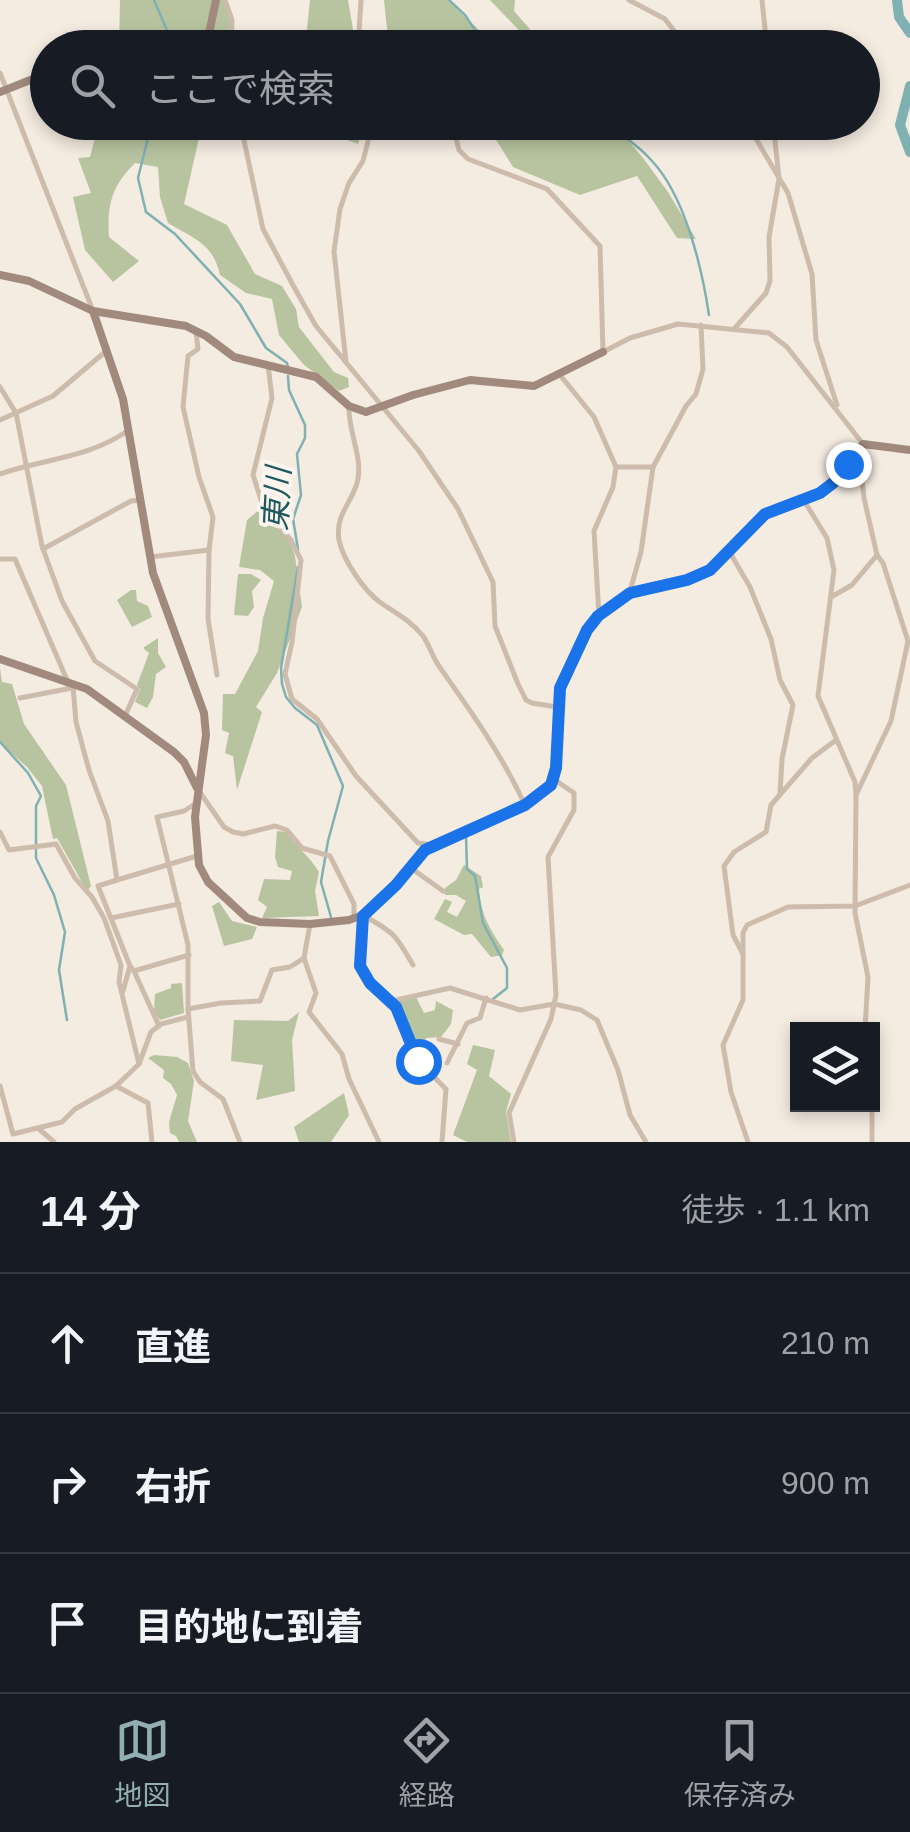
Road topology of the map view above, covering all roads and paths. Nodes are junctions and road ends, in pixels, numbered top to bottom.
1 (216, 0) edge
2 (225, 0) edge
3 (361, 0) edge
4 (629, 0) edge
5 (762, 0) edge
6 (209, 30) edge
7 (232, 30) edge
8 (359, 30) edge
9 (673, 30) edge
10 (765, 30) edge
11 (0, 73) edge
12 (30, 80) edge
13 (2, 91) edge
14 (244, 140) edge
15 (370, 140) edge
16 (456, 140) edge
17 (757, 140) edge
18 (775, 140) edge
19 (780, 179) junction
20 (0, 275) edge
21 (93, 311) junction
22 (701, 325) junction
23 (734, 328) junction
24 (196, 330) junction
25 (107, 350) junction
26 (602, 352) junction
27 (346, 364) junction
28 (268, 365) junction
29 (560, 375) junction
30 (0, 387) edge
31 (349, 406) junction
32 (384, 407) junction
33 (16, 413) junction
34 (840, 413) junction
35 (0, 420) edge
36 (129, 430) junction
37 (861, 446) junction
38 (910, 450) edge
39 (28, 466) junction
40 (616, 467) junction
41 (653, 467) junction
42 (0, 474) edge
43 (804, 499) junction
44 (141, 500) junction
45 (43, 549) junction
46 (209, 550) junction
47 (729, 551) junction
48 (877, 554) junction
49 (150, 557) junction
50 (0, 559) edge
51 (630, 593) junction
52 (831, 597) junction
53 (598, 616) junction
54 (0, 659) edge
55 (217, 674) dead end
56 (71, 684) junction
57 (20, 698) dead end
58 (557, 708) junction
59 (126, 716) junction
60 (836, 740) junction
61 (554, 780) junction
62 (197, 788) junction
63 (856, 795) junction
64 (780, 797) junction
65 (197, 804) junction
66 (525, 805) junction
67 (0, 832) edge
68 (436, 845) junction
69 (198, 856) junction
70 (169, 864) junction
71 (409, 866) junction
72 (116, 880) junction
73 (910, 885) edge
74 (443, 890) dead end
75 (179, 904) junction
76 (856, 906) junction
77 (358, 917) junction
78 (111, 918) junction
79 (310, 924) junction
80 (189, 955) junction
81 (744, 957) junction
82 (304, 958) junction
83 (413, 966) dead end
84 (132, 968) junction
85 (123, 991) junction
86 (486, 998) junction
87 (392, 1001) junction
88 (554, 1004) junction
89 (188, 1013) junction
90 (865, 1022) edge
91 (158, 1026) junction
92 (439, 1039) dead end
93 (458, 1044) junction
94 (139, 1064) junction
95 (447, 1064) dead end
96 (0, 1086) edge
97 (116, 1086) junction
98 (872, 1112) edge
99 (40, 1128) junction
100 (54, 1142) edge
101 (152, 1142) edge
102 (240, 1142) edge
103 (379, 1142) edge
104 (442, 1142) edge
105 (514, 1142) edge
106 (646, 1142) edge
107 (748, 1142) edge
108 (872, 1142) edge

1 - 6 street
2 - 7 street
3 - 8 street
4 - 9 street
5 - 10 street
11 - 13 street
12 - 13 street
13 - 21 street
14 - 27 street
15 - 27 street
16 - 26 street
17 - 19 street
18 - 19 street
19 - 23 street
19 - 34 street
20 - 21 street
21 - 24 street
21 - 25 street
22 - 23 street
22 - 26 street
22 - 41 street
23 - 34 street
24 - 28 street
24 - 46 street
25 - 33 street
25 - 36 street
26 - 29 street
27 - 32 street
28 - 31 street
28 - 68 street
29 - 32 street
29 - 40 street
30 - 33 street
31 - 32 street
31 - 66 street
32 - 58 street
33 - 35 street
33 - 39 street
34 - 37 street
36 - 39 street
36 - 44 street
37 - 38 street
37 - 43 street
37 - 48 street
39 - 42 street
39 - 45 street
40 - 41 street
40 - 53 street
41 - 51 street
43 - 47 street
43 - 52 street
44 - 45 street
44 - 49 street
45 - 59 street
46 - 49 street
46 - 55 street
47 - 51 street
47 - 64 street
48 - 52 street
48 - 63 street
49 - 62 street
50 - 56 street
51 - 53 street
52 - 60 street
53 - 58 street
54 - 56 street
56 - 57 street
56 - 59 street
56 - 72 street
58 - 61 street
59 - 62 street
60 - 63 street
60 - 64 street
61 - 66 street
61 - 88 street
62 - 65 street
62 - 77 street
63 - 76 street
64 - 81 street
65 - 69 street
65 - 70 street
66 - 68 street
67 - 85 street
68 - 71 street
69 - 70 street
69 - 79 street
70 - 72 street
70 - 75 street
71 - 74 street
71 - 77 street
72 - 78 street
73 - 76 street
75 - 78 street
75 - 80 street
76 - 81 street
76 - 90 street
77 - 79 street
77 - 83 street
77 - 87 street
78 - 84 street
79 - 82 street
80 - 84 street
80 - 89 street
81 - 107 street
82 - 89 street
82 - 103 street
84 - 85 street
84 - 91 street
85 - 94 street
86 - 87 street
86 - 88 street
86 - 93 street
87 - 104 street
88 - 105 street
88 - 106 street
89 - 91 street
89 - 102 street
91 - 94 street
92 - 93 street
93 - 95 street
94 - 97 street
96 - 99 street
97 - 99 street
97 - 101 street
98 - 108 street
99 - 100 street

